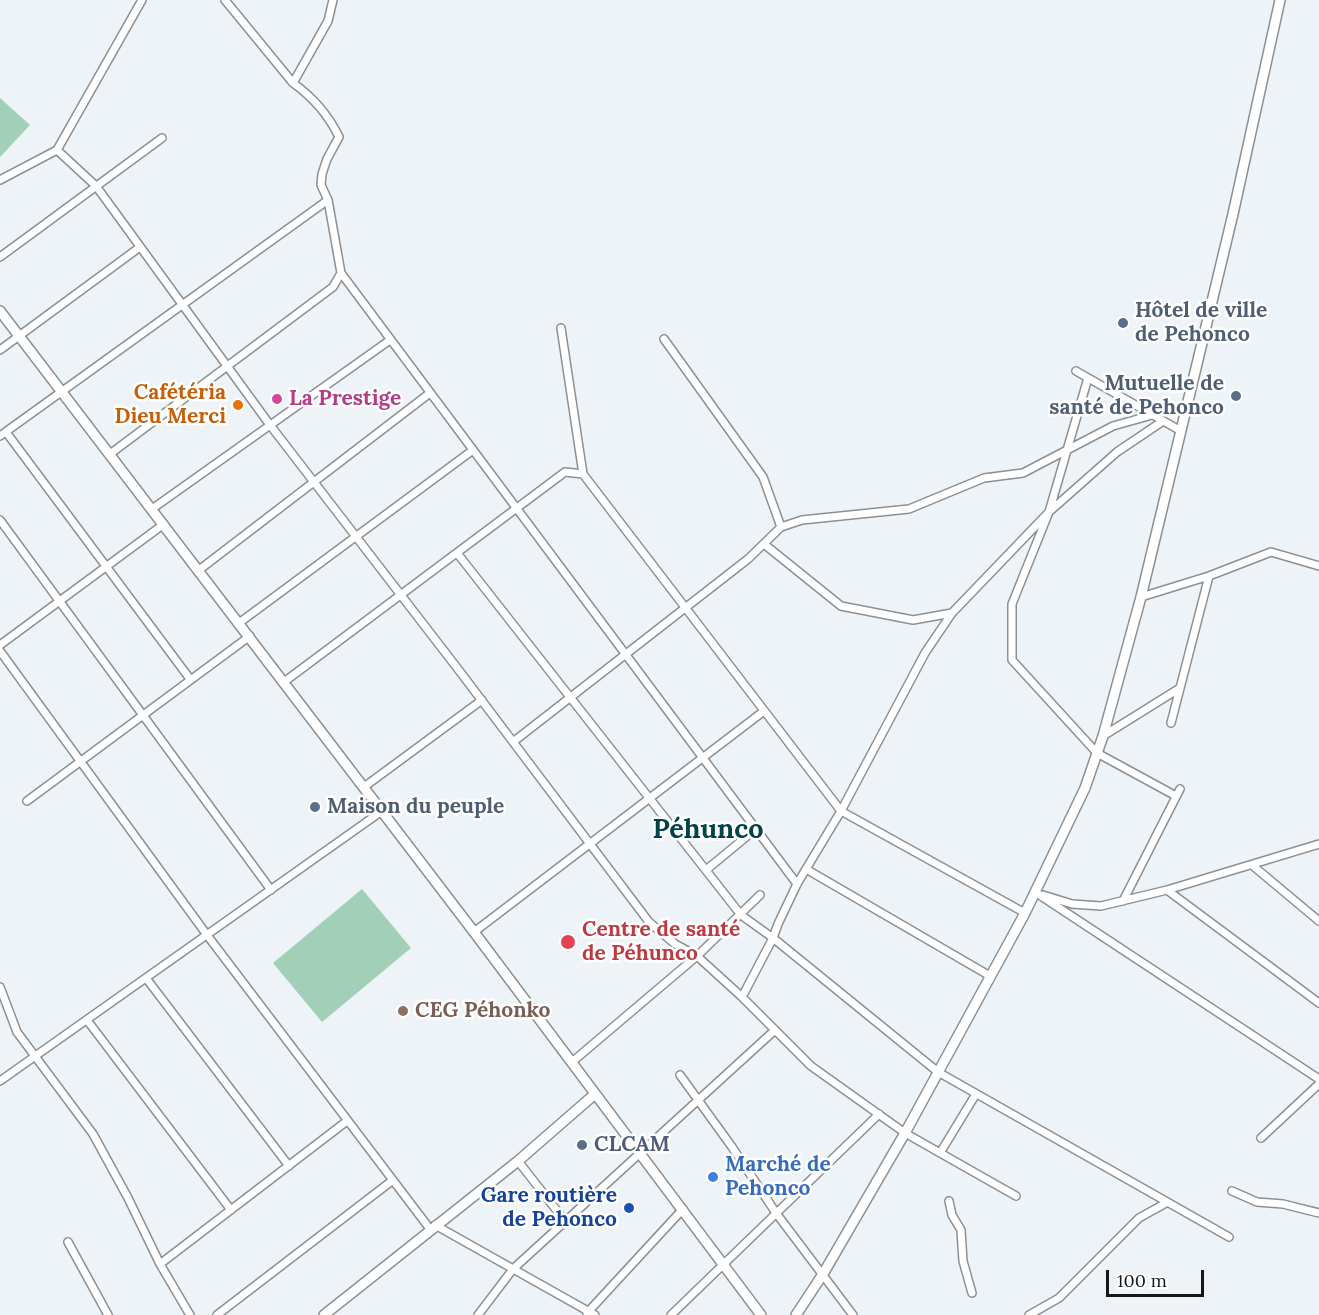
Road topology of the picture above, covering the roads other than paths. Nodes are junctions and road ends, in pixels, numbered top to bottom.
1 (142, 0) edge
2 (225, 0) edge
3 (333, 0) edge
4 (1280, 0) edge
5 (293, 83) junction
6 (162, 138) dead end
7 (57, 150) junction
8 (0, 180) edge
9 (96, 186) junction
10 (328, 200) junction
11 (140, 247) junction
12 (0, 257) edge
13 (341, 273) junction
14 (182, 306) junction
15 (0, 311) edge
16 (561, 328) dead end
17 (19, 336) junction
18 (664, 339) dead end
19 (390, 340) junction
20 (0, 350) edge
21 (226, 366) junction
22 (1077, 371) dead end
23 (1088, 378) junction
24 (62, 391) junction
25 (430, 393) junction
26 (1152, 415) junction
27 (1163, 421) junction
28 (270, 425) junction
29 (1180, 431) junction
30 (3, 434) edge
31 (472, 450) junction
32 (1067, 450) junction
33 (110, 454) junction
34 (583, 474) junction
35 (314, 482) junction
36 (152, 508) junction
37 (516, 509) junction
38 (1049, 512) junction
39 (0, 520) edge
40 (164, 524) junction
41 (781, 527) junction
42 (356, 536) junction
43 (764, 544) junction
44 (457, 553) junction
45 (106, 566) junction
46 (1319, 566) edge
47 (199, 570) junction
48 (1209, 576) junction
49 (401, 595) junction
50 (1141, 597) junction
51 (59, 601) junction
52 (685, 608) junction
53 (952, 613) junction
54 (239, 622) junction
55 (249, 636) junction
56 (0, 645) edge
57 (0, 651) edge
58 (626, 654) junction
59 (190, 679) junction
60 (284, 682) junction
61 (1180, 688) junction
62 (570, 697) junction
63 (482, 700) junction
64 (764, 711) junction
65 (143, 715) junction
66 (1171, 723) dead end
67 (1103, 736) junction
68 (513, 742) junction
69 (1097, 753) junction
70 (704, 758) junction
71 (80, 761) junction
72 (364, 787) junction
73 (651, 799) junction
74 (27, 801) dead end
75 (382, 811) junction
76 (841, 811) junction
77 (757, 828) junction
78 (1319, 844) edge
79 (591, 845) junction
80 (1252, 865) junction
81 (806, 869) junction
82 (706, 870) junction
83 (797, 884) junction
84 (271, 890) junction
85 (1167, 890) junction
86 (1035, 892) junction
87 (760, 896) dead end
88 (1123, 901) junction
89 (1025, 913) junction
90 (741, 915) junction
91 (1319, 921) edge
92 (474, 932) junction
93 (207, 935) junction
94 (773, 938) junction
95 (697, 956) junction
96 (990, 976) junction
97 (146, 978) junction
98 (0, 987) edge
99 (742, 997) junction
100 (1319, 1003) edge
101 (87, 1020) junction
102 (775, 1030) junction
103 (36, 1056) junction
104 (572, 1062) junction
105 (938, 1072) junction
106 (680, 1075) dead end
107 (0, 1081) edge
108 (1319, 1082) edge
109 (595, 1094) junction
110 (976, 1094) junction
111 (699, 1101) junction
112 (879, 1114) junction
113 (347, 1121) junction
114 (905, 1133) junction
115 (1261, 1138) dead end
116 (940, 1153) junction
117 (642, 1154) junction
118 (518, 1161) junction
119 (289, 1166) junction
120 (393, 1180) junction
121 (1232, 1191) dead end
122 (1016, 1196) dead end
123 (949, 1201) dead end
124 (1166, 1203) junction
125 (683, 1209) junction
126 (231, 1210) junction
127 (776, 1213) junction
128 (1319, 1213) edge
129 (565, 1221) junction
130 (433, 1227) junction
131 (1229, 1237) dead end
132 (68, 1242) dead end
133 (723, 1263) junction
134 (160, 1264) junction
135 (513, 1269) junction
136 (823, 1274) junction
137 (972, 1293) dead end
138 (590, 1314) edge
139 (108, 1315) edge
140 (190, 1315) edge
141 (217, 1315) edge
142 (324, 1315) edge
143 (478, 1315) edge
144 (671, 1315) edge
145 (761, 1315) edge
146 (796, 1315) edge
147 (853, 1315) edge
148 (1029, 1315) edge

1 - 7 street
2 - 5 street
3 - 5 street
4 - 29 main road
5 - 10 street
6 - 9 street
7 - 8 street
7 - 9 street
9 - 11 street
9 - 12 street
10 - 13 street
10 - 14 street
11 - 14 street
11 - 17 street
13 - 19 street
13 - 21 street
14 - 21 street
14 - 24 street
15 - 17 main road
16 - 34 street
17 - 20 street
17 - 24 main road
18 - 41 street
19 - 25 street
19 - 28 street
21 - 28 street
21 - 33 street
22 - 23 street
23 - 26 street
23 - 32 street
24 - 30 street
24 - 33 main road
25 - 31 street
25 - 35 street
26 - 27 street
26 - 32 street
27 - 29 street
27 - 38 street
28 - 35 street
28 - 36 street
29 - 50 main road
30 - 45 street
31 - 37 street
31 - 42 street
32 - 38 street
32 - 41 street
33 - 36 main road
34 - 37 street
34 - 52 street
35 - 42 street
35 - 47 street
36 - 40 main road
37 - 44 street
37 - 58 street
38 - 53 street
38 - 69 street
39 - 51 street
40 - 45 street
40 - 47 main road
41 - 43 street
42 - 49 street
42 - 54 street
43 - 52 street
43 - 53 street
44 - 49 street
44 - 62 street
45 - 51 street
45 - 59 street
46 - 48 street
47 - 54 main road
48 - 50 street
48 - 61 street
49 - 60 street
49 - 63 street
50 - 67 main road
51 - 56 street
51 - 65 street
52 - 58 street
52 - 64 street
53 - 76 street
54 - 55 main road
55 - 59 street
55 - 60 main road
57 - 71 street
58 - 62 street
58 - 70 street
59 - 65 street
60 - 72 main road
61 - 66 street
61 - 67 street
62 - 68 street
62 - 73 street
63 - 68 street
63 - 72 street
64 - 70 street
64 - 76 street
65 - 71 street
65 - 84 street
67 - 69 main road
68 - 79 street
69 - 86 main road
69 - 88 street
70 - 73 street
70 - 77 street
71 - 74 street
71 - 93 street
72 - 75 main road
73 - 79 street
73 - 82 street
75 - 84 street
75 - 92 main road
76 - 81 street
76 - 89 street
77 - 82 street
77 - 83 street
78 - 80 street
79 - 92 street
79 - 95 street
80 - 85 street
80 - 91 street
81 - 83 street
81 - 96 street
82 - 90 street
83 - 94 street
84 - 93 street
85 - 88 street
85 - 100 street
86 - 88 street
86 - 89 main road
86 - 108 street
87 - 90 street
89 - 96 main road
90 - 94 street
90 - 95 street
92 - 104 main road
93 - 97 street
93 - 113 street
94 - 99 street
94 - 105 street
95 - 99 street
95 - 104 street
96 - 105 main road
97 - 101 street
97 - 119 street
98 - 103 street
99 - 102 street
101 - 103 street
101 - 126 street
102 - 111 street
102 - 112 street
103 - 107 street
103 - 134 street
104 - 109 main road
105 - 110 street
105 - 114 main road
106 - 111 street
108 - 115 street
109 - 117 main road
109 - 118 main road
110 - 116 street
110 - 124 street
111 - 117 street
111 - 127 street
112 - 114 street
112 - 127 street
113 - 119 street
113 - 120 street
114 - 116 street
114 - 136 main road
116 - 122 street
117 - 125 main road
117 - 129 street
118 - 129 street
118 - 130 main road
119 - 126 street
120 - 130 street
120 - 141 street
121 - 128 street
123 - 137 street
124 - 131 street
124 - 148 street
125 - 133 main road
125 - 138 street
126 - 134 street
127 - 133 street
127 - 136 street
129 - 135 street
130 - 135 street
130 - 142 main road
132 - 139 street
133 - 144 street
133 - 145 main road
134 - 140 street
135 - 138 street
135 - 143 street
136 - 146 main road
136 - 147 street

